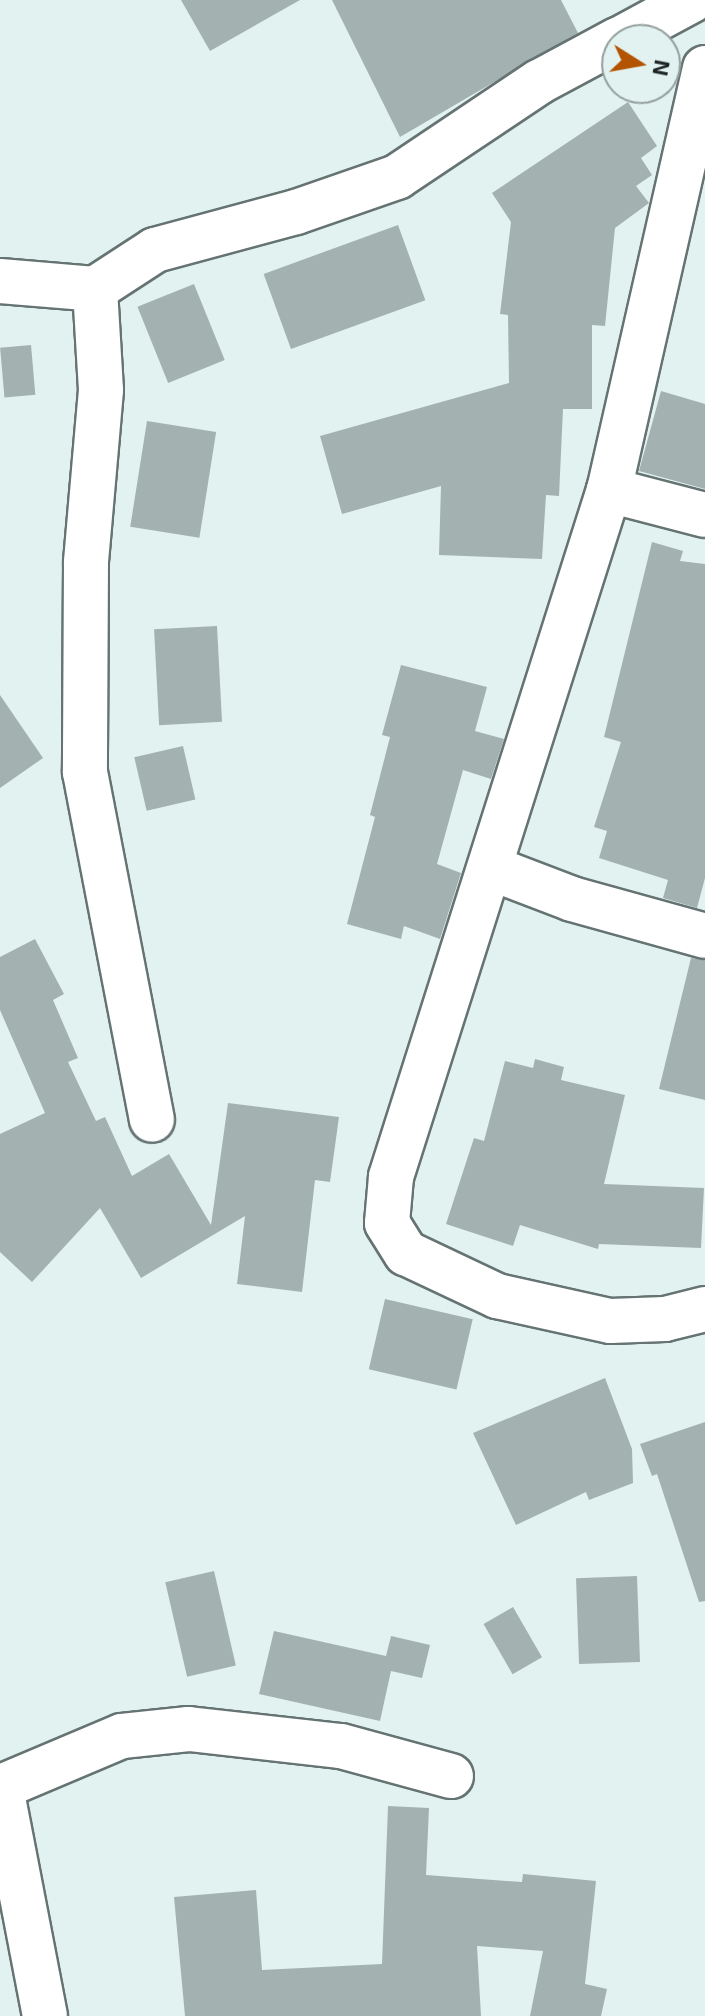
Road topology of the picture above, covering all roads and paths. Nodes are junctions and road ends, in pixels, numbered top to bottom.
1 (692, 0) edge
2 (647, 24) edge
3 (601, 49) edge
4 (705, 68) edge
5 (0, 281) edge
6 (95, 289) junction
7 (609, 490) junction
8 (705, 515) edge
9 (491, 868) junction
10 (705, 936) edge
11 (152, 1120) dead end
12 (705, 1309) edge
13 (451, 1776) dead end
14 (0, 1787) edge
15 (45, 2016) edge

1 - 2 street
3 - 6 street
4 - 7 street
5 - 6 street
6 - 11 street
7 - 8 street
7 - 9 street
9 - 10 street
9 - 12 street
13 - 14 street
14 - 15 street

